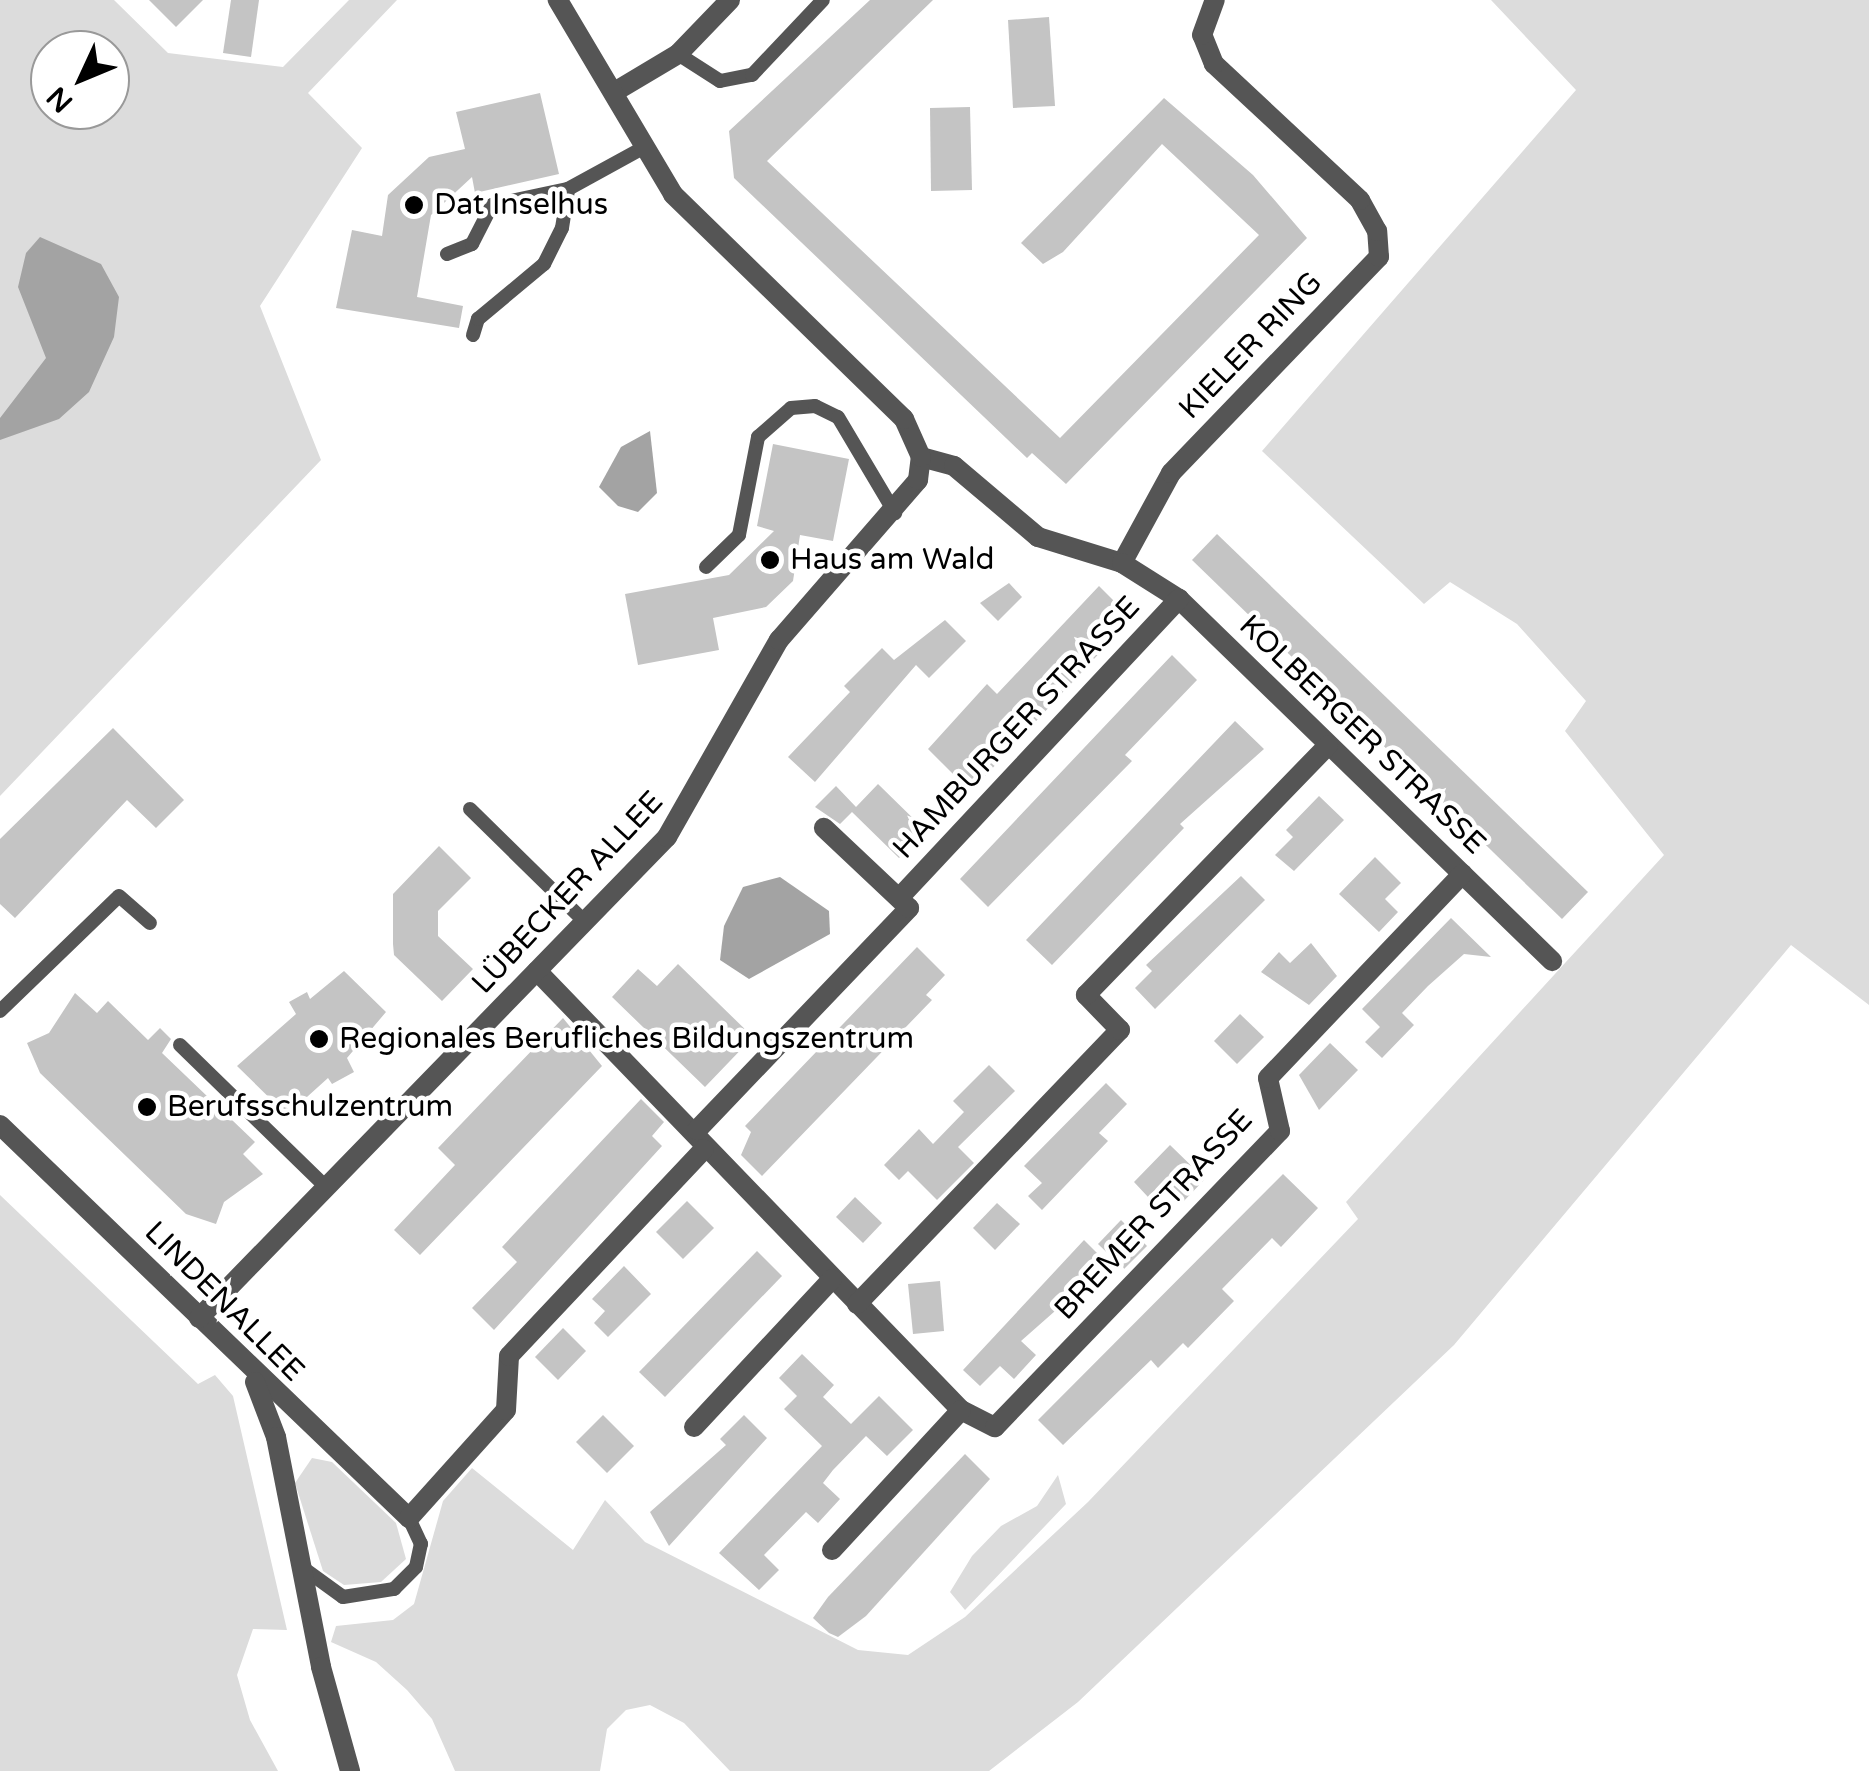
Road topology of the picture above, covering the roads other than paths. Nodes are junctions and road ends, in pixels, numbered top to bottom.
1 (558, 0) edge
2 (730, 0) edge
3 (823, 0) edge
4 (1215, 0) edge
5 (678, 54) junction
6 (616, 91) junction
7 (643, 148) junction
8 (568, 188) junction
9 (447, 254) dead end
10 (473, 335) dead end
11 (921, 457) junction
12 (895, 513) junction
13 (1122, 563) junction
14 (706, 567) dead end
15 (1179, 599) junction
16 (1328, 744) junction
17 (470, 809) dead end
18 (824, 828) dead end
19 (1462, 874) junction
20 (899, 898) junction
21 (585, 922) junction
22 (150, 924) dead end
23 (1552, 961) dead end
24 (538, 971) junction
25 (0, 1011) edge
26 (180, 1045) dead end
27 (0, 1125) edge
28 (701, 1139) junction
29 (328, 1188) junction
30 (832, 1278) junction
31 (858, 1304) junction
32 (198, 1318) junction
33 (253, 1375) junction
34 (961, 1410) junction
35 (694, 1427) dead end
36 (409, 1518) junction
37 (832, 1550) dead end
38 (299, 1564) junction
39 (350, 1771) edge

1 - 6 street
2 - 5 street
3 - 5 lane
4 - 13 street, KIELER RING
5 - 6 street
6 - 7 street
7 - 8 lane
7 - 11 street
8 - 9 lane
8 - 10 lane
11 - 12 street, LÜBECKER ALLEE
11 - 13 street
12 - 14 lane
12 - 21 street, LÜBECKER ALLEE
13 - 15 street, KOLBERGER STRASSE
15 - 16 street, KOLBERGER STRASSE
15 - 20 street, HAMBURGER STRASSE
16 - 19 street, KOLBERGER STRASSE
16 - 31 street
17 - 21 lane
18 - 20 street, HAMBURGER STRASSE
19 - 23 street, KOLBERGER STRASSE
19 - 34 street, BREMER STRASSE
20 - 28 street, HAMBURGER STRASSE
21 - 24 street, LÜBECKER ALLEE
22 - 25 lane
24 - 28 street
24 - 29 street, LÜBECKER ALLEE
26 - 29 lane
27 - 32 street, LINDENALLEE
28 - 30 street
28 - 36 street, HAMBURGER STRASSE
29 - 32 street, LÜBECKER ALLEE
30 - 31 street
30 - 35 street
31 - 34 street
32 - 33 street, LINDENALLEE
33 - 36 street, LINDENALLEE
33 - 38 street
34 - 37 street
36 - 38 lane
38 - 39 street

